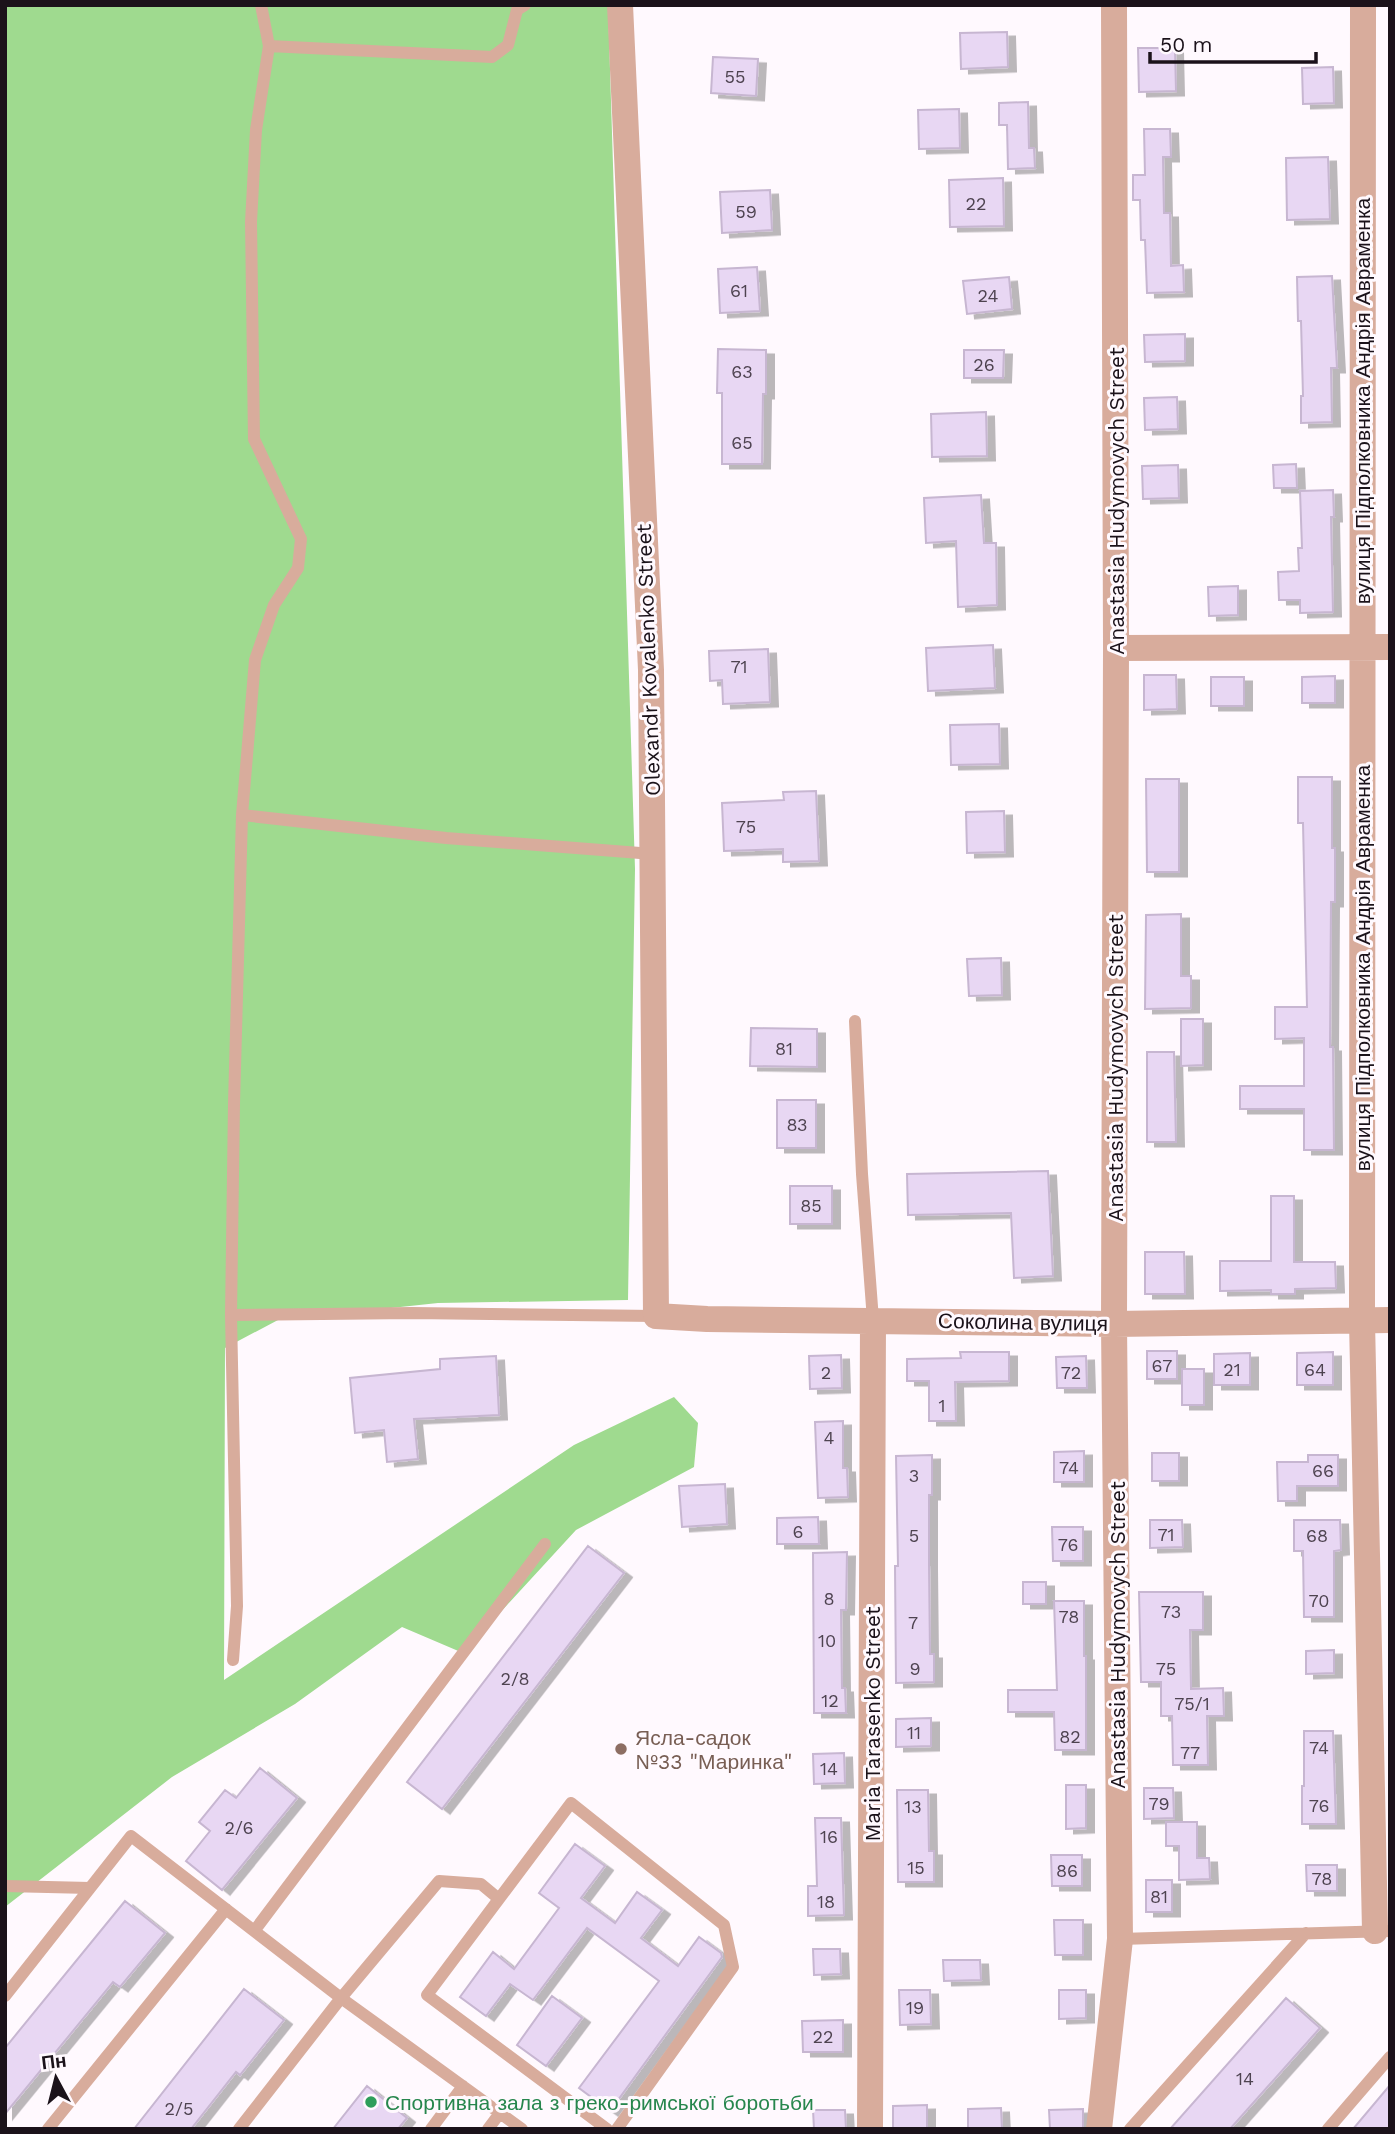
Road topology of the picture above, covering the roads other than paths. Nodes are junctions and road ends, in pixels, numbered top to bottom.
1 (261, 5) edge
2 (525, 5) edge
3 (620, 5) edge
4 (1114, 5) edge
5 (1363, 5) edge
6 (269, 46) junction
7 (1362, 646) junction
8 (1116, 648) junction
9 (1390, 648) edge
10 (242, 815) junction
11 (653, 854) junction
12 (855, 1021) dead end
13 (231, 1315) junction
14 (656, 1316) junction
15 (873, 1320) junction
16 (1390, 1320) edge
17 (1362, 1321) junction
18 (1114, 1324) junction
19 (545, 1544) dead end
20 (233, 1660) dead end
21 (5, 1886) edge
22 (90, 1888) junction
23 (499, 1899) junction
24 (226, 1909) junction
25 (255, 1930) junction
26 (1383, 1931) edge
27 (1306, 1933) junction
28 (1120, 1939) junction
29 (5, 1996) edge
30 (341, 1998) junction
31 (1390, 2057) edge
32 (463, 2086) junction
33 (500, 2113) junction
34 (48, 2129) edge
35 (239, 2129) edge
36 (431, 2129) edge
37 (488, 2129) edge
38 (522, 2129) edge
39 (607, 2129) edge
40 (617, 2129) edge
41 (870, 2129) edge
42 (1099, 2129) edge
43 (1130, 2129) edge
44 (1328, 2129) edge

1 - 6 lane
2 - 6 lane
3 - 11 street, Olexandr Kovalenko Street
4 - 8 street, Anastasia Hudymovych Street
5 - 7 street, вулиця Підполковника Андрія Авраменка
6 - 10 lane
7 - 8 street
7 - 9 street
7 - 17 street, вулиця Підполковника Андрія Авраменка
8 - 18 street, Anastasia Hudymovych Street
10 - 11 lane
10 - 13 lane
11 - 14 street, Olexandr Kovalenko Street
12 - 15 lane
13 - 14 lane
13 - 20 lane
14 - 15 street, Соколина вулиця
15 - 18 street, Соколина вулиця
15 - 41 street, Maria Tarasenko Street
16 - 17 street, Соколина вулиця
17 - 18 street, Соколина вулиця
17 - 26 street, вулиця Підполковника Андрія Авраменка
18 - 28 street, Anastasia Hudymovych Street
19 - 25 lane
21 - 22 lane
22 - 24 lane
22 - 29 lane
23 - 30 lane
23 - 39 lane
23 - 40 lane
24 - 25 lane
24 - 34 lane
25 - 30 lane
26 - 27 lane
27 - 28 lane
27 - 43 lane
28 - 42 street, Anastasia Hudymovych Street
30 - 32 lane
30 - 35 lane
31 - 44 lane
32 - 33 lane
32 - 36 lane
33 - 37 lane
33 - 38 lane

